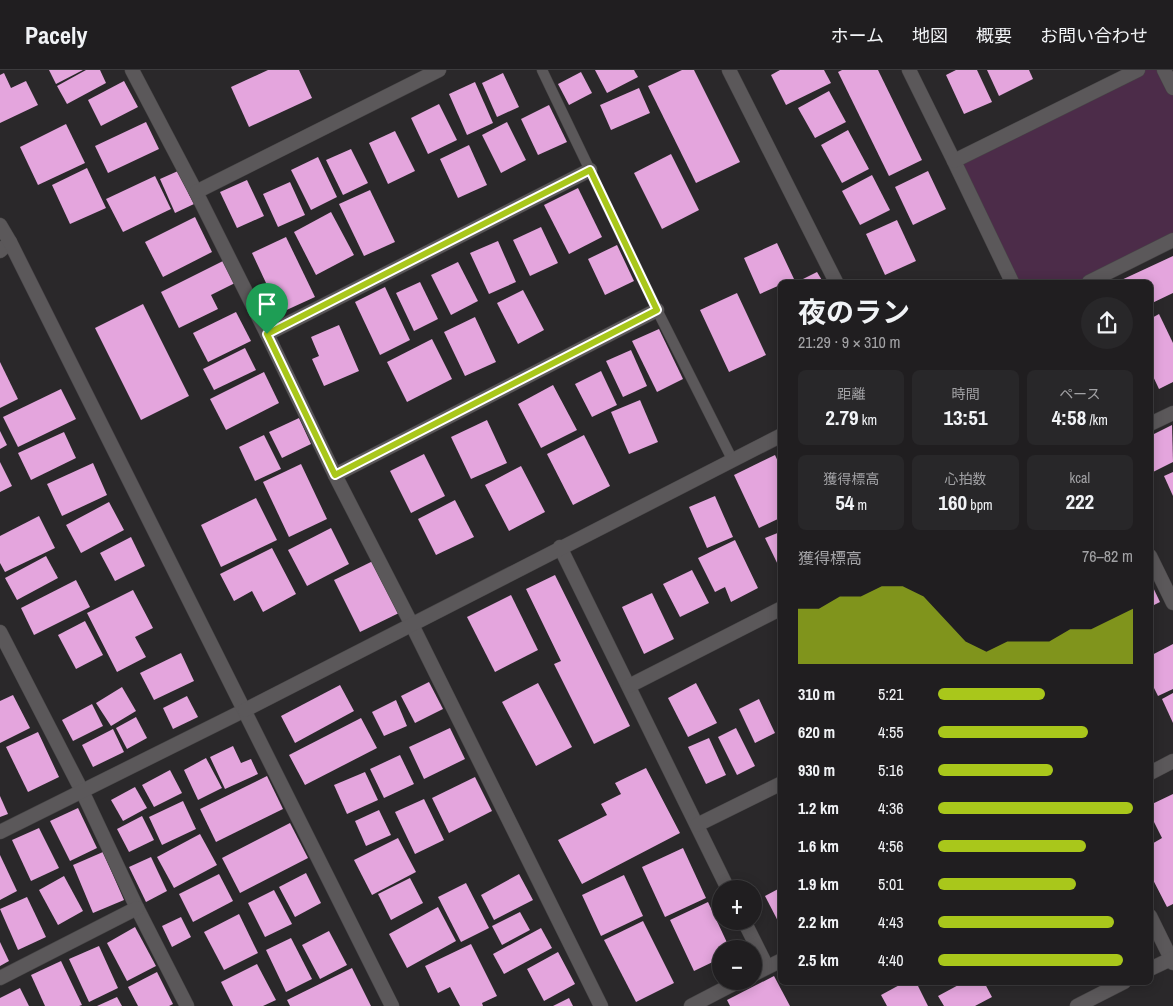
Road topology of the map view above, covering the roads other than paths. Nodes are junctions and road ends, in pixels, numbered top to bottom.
1 (132, 70) edge
2 (439, 70) edge
3 (542, 70) edge
4 (729, 70) edge
5 (909, 70) edge
6 (1138, 70) edge
7 (1164, 70) edge
8 (1173, 88) edge
9 (954, 161) junction
10 (590, 170) junction
11 (196, 192) junction
12 (0, 225) edge
13 (1173, 240) edge
14 (5, 246) edge
15 (835, 280) edge
16 (1011, 280) edge
17 (1092, 280) edge
18 (657, 310) junction
19 (267, 334) junction
20 (1173, 413) edge
21 (1153, 423) edge
22 (778, 437) edge
23 (732, 459) junction
24 (335, 475) junction
25 (560, 547) junction
26 (1153, 562) edge
27 (1171, 595) edge
28 (778, 610) edge
29 (412, 625) junction
30 (0, 632) edge
31 (629, 686) junction
32 (245, 710) junction
33 (1173, 762) edge
34 (1153, 771) edge
35 (778, 785) edge
36 (82, 790) junction
37 (697, 825) junction
38 (0, 832) edge
39 (724, 880) edge
40 (137, 908) junction
41 (1153, 922) edge
42 (748, 930) edge
43 (1172, 960) edge
44 (778, 962) edge
45 (767, 967) junction
46 (1153, 968) edge
47 (762, 970) edge
48 (0, 978) edge
49 (1118, 985) edge
50 (722, 990) edge
51 (187, 1006) edge
52 (392, 1006) edge
53 (601, 1006) edge
54 (691, 1006) edge
55 (1078, 1006) edge

1 - 11 street
2 - 11 street
3 - 10 lane
4 - 15 street
5 - 9 street
6 - 9 street
7 - 8 street
9 - 16 street
10 - 18 lane
10 - 19 street
11 - 19 street
12 - 14 street
13 - 17 street
14 - 32 street
18 - 23 lane
18 - 24 street
19 - 24 street
20 - 21 street
22 - 23 street
23 - 25 street
24 - 29 street
25 - 29 street
25 - 31 street
26 - 27 street
28 - 31 street
29 - 32 street
29 - 53 street
30 - 36 street
31 - 37 street
32 - 36 street
32 - 52 street
33 - 34 street
35 - 37 street
36 - 38 street
36 - 40 street
37 - 39 street
40 - 48 street
40 - 51 street
41 - 43 street
42 - 45 street
43 - 46 street
44 - 45 street
45 - 47 street
49 - 55 street
50 - 54 street

